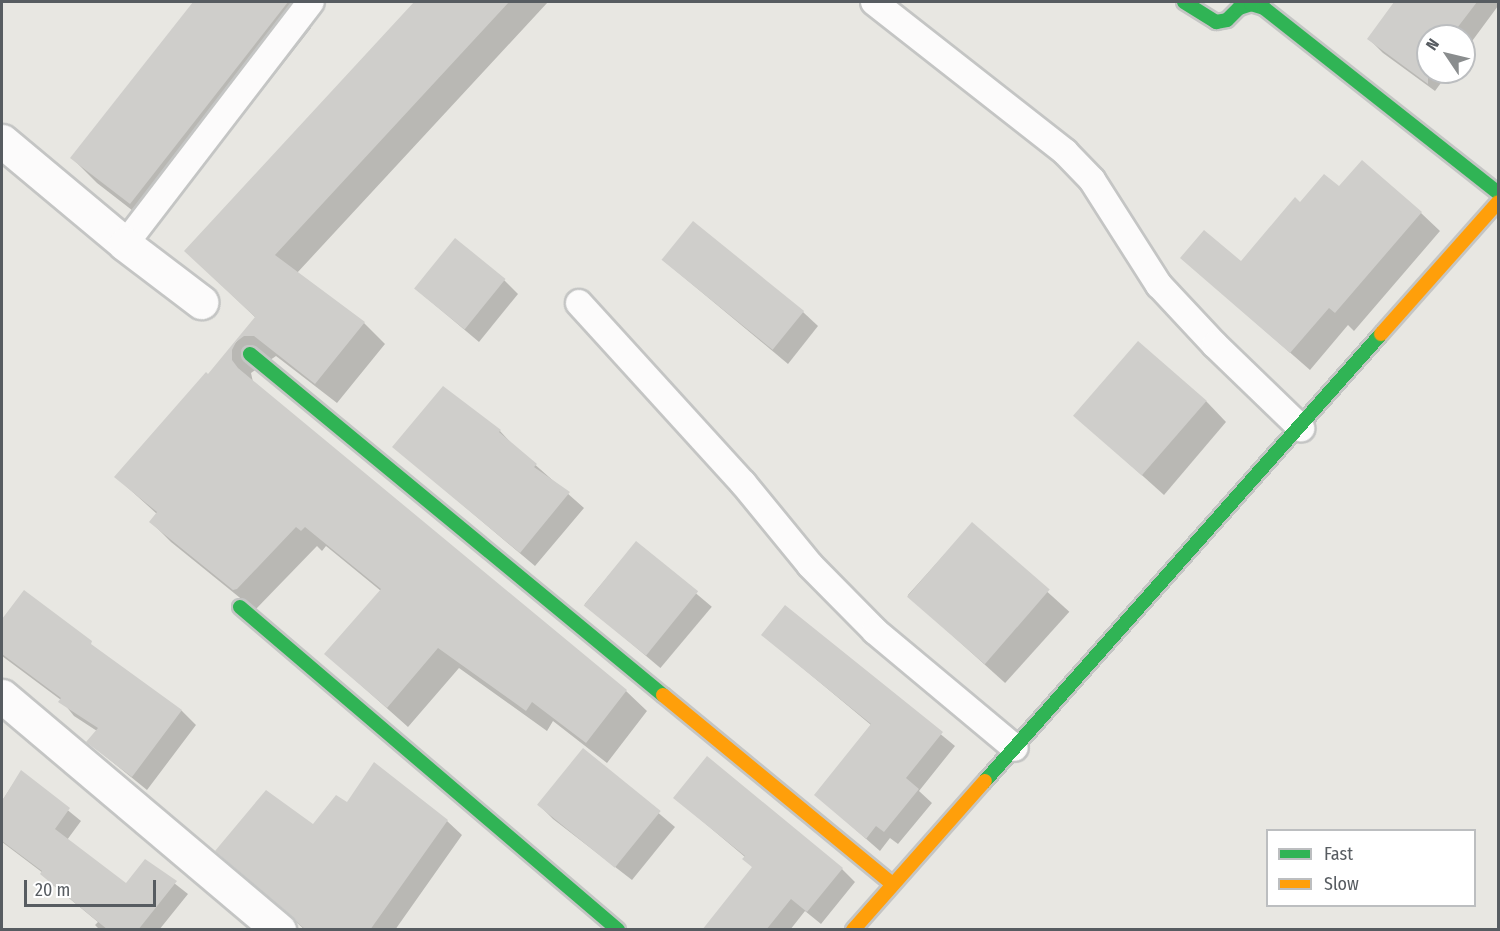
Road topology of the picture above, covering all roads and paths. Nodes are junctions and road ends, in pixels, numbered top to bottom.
1 (311, 2) edge
2 (874, 2) edge
3 (1184, 2) edge
4 (2, 141) edge
5 (1498, 193) edge
6 (1498, 202) edge
7 (125, 244) junction
8 (201, 302) dead end
9 (579, 303) dead end
10 (250, 354) dead end
11 (1301, 428) junction
12 (240, 607) dead end
13 (2, 696) edge
14 (1015, 748) junction
15 (892, 884) junction
16 (279, 930) edge
17 (618, 930) edge
18 (853, 930) edge

1 - 7 lane
2 - 11 lane
3 - 5 street
4 - 7 street
6 - 11 street
7 - 8 street
9 - 14 lane
10 - 15 street
11 - 14 street
12 - 17 street
13 - 16 street
14 - 15 street
15 - 18 street

